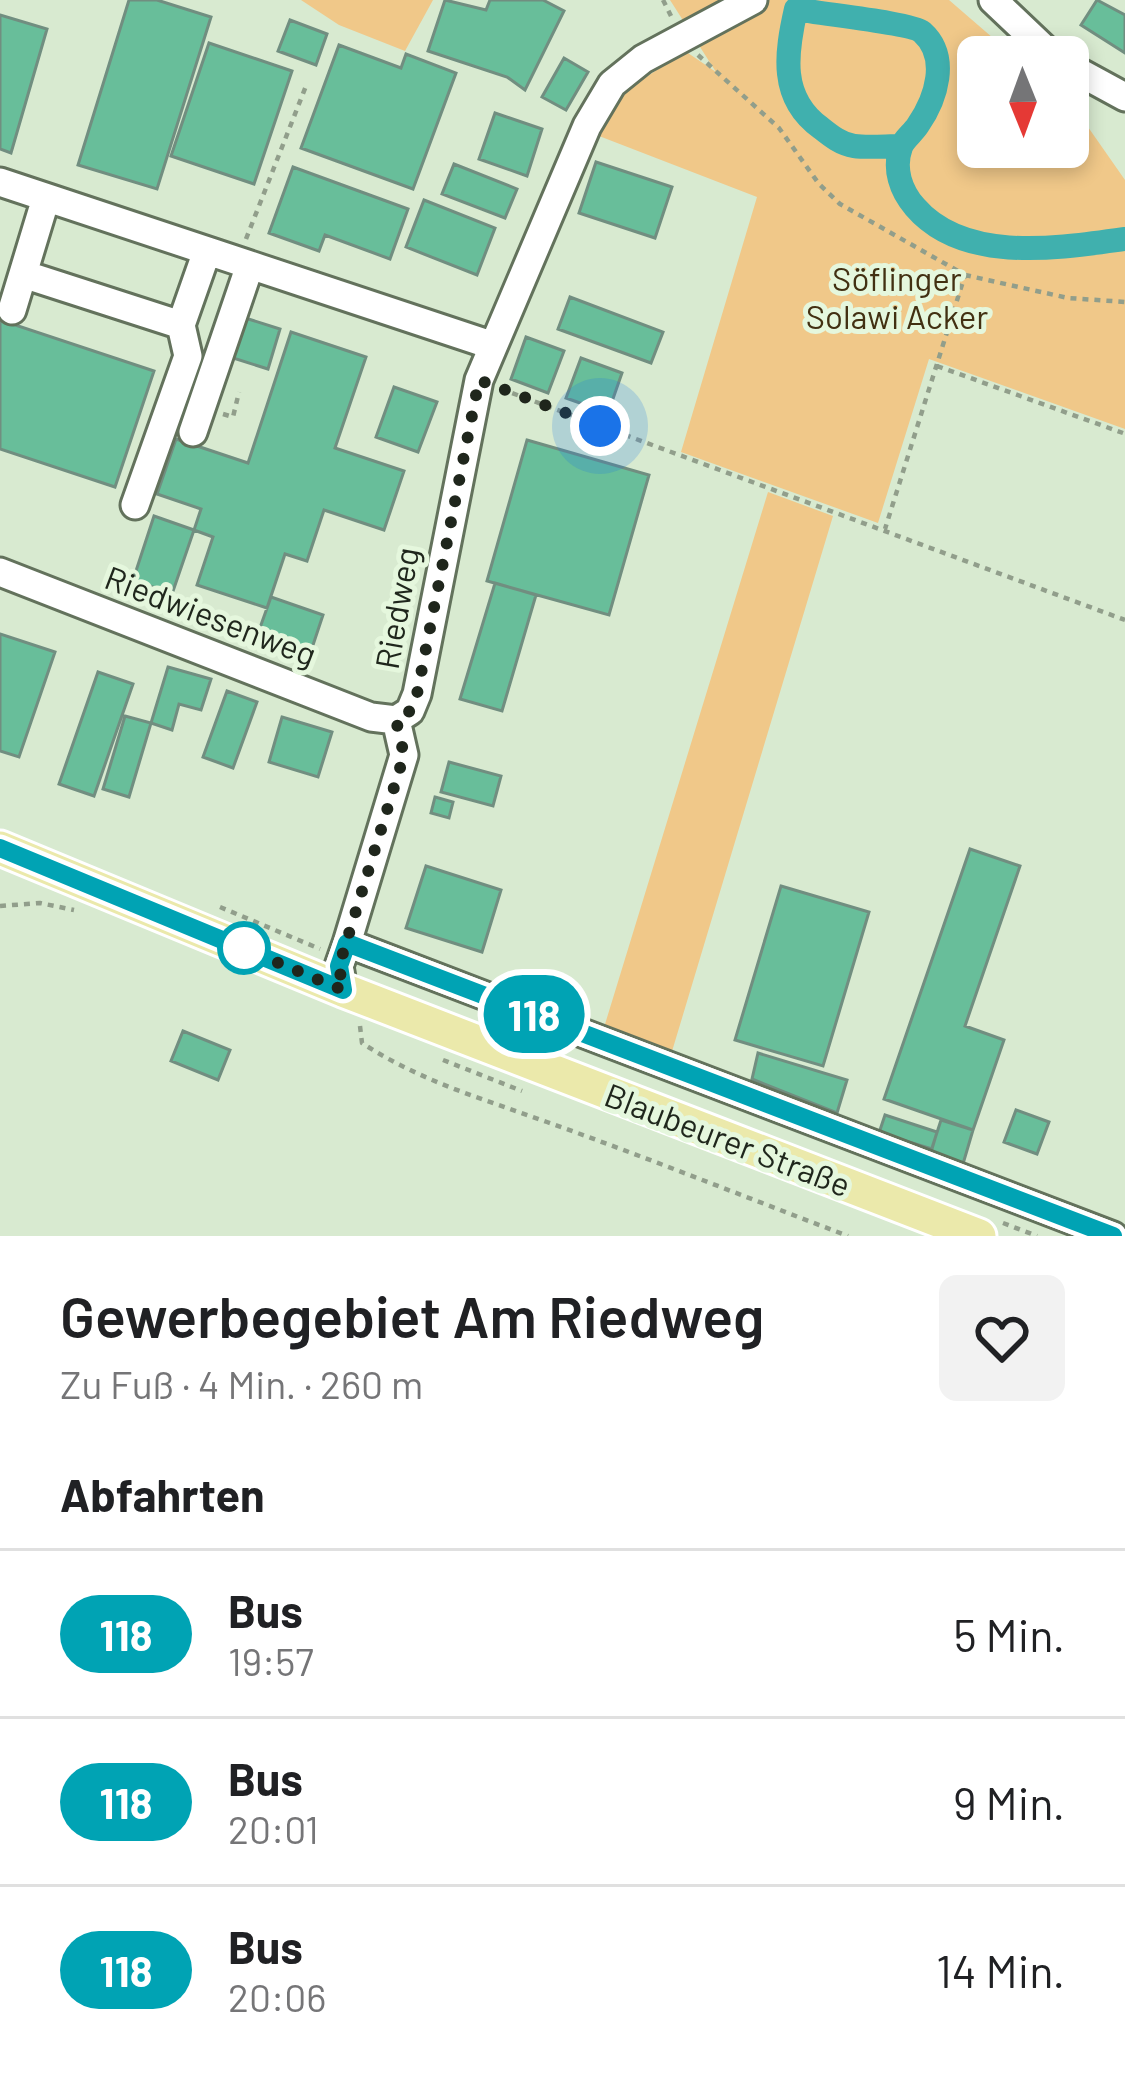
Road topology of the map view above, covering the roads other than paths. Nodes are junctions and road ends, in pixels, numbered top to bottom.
1 (753, 0) edge
2 (993, 0) edge
3 (1031, 36) edge
4 (1089, 77) edge
5 (1125, 97) edge
6 (0, 182) edge
7 (46, 198) junction
8 (207, 251) junction
9 (244, 263) junction
10 (23, 274) junction
11 (12, 310) dead end
12 (182, 326) junction
13 (491, 345) junction
14 (193, 432) dead end
15 (135, 505) dead end
16 (0, 572) edge
17 (396, 720) junction
18 (0, 848) edge
19 (347, 943) junction
20 (351, 993) junction
21 (979, 1236) edge
22 (1113, 1236) edge

1 - 13 street, Riedweg
2 - 3 street
4 - 5 street
6 - 7 street
7 - 8 street
7 - 10 street
8 - 9 street
8 - 12 street
9 - 13 street
9 - 14 street
10 - 11 street
10 - 12 street
12 - 15 street
13 - 17 street, Riedweg
16 - 17 street, Riedwiesenweg
17 - 19 street, Riedweg
18 - 20 main road, Blaubeurer Straße
19 - 20 street
19 - 22 street, Blaubeurer Straße
20 - 21 main road, Blaubeurer Straße

